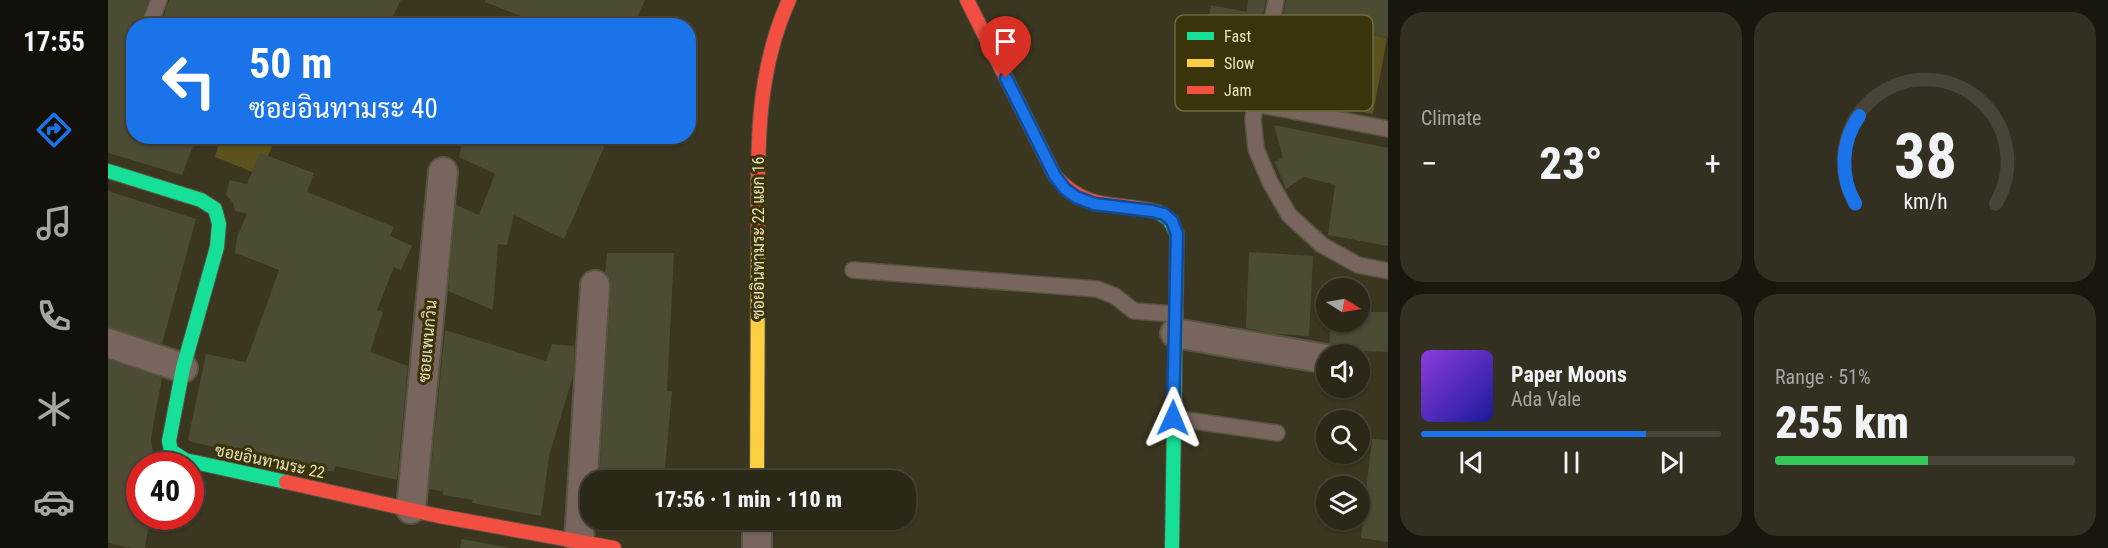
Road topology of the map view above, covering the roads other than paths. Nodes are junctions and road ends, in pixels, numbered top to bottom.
1 (159, 0) edge
2 (789, 0) edge
3 (967, 0) edge
4 (1276, 0) edge
5 (1273, 15) edge
6 (152, 18) edge
7 (1255, 111) edge
8 (1298, 111) edge
9 (1388, 126) edge
10 (108, 171) edge
11 (443, 172) dead end
12 (854, 270) dead end
13 (1388, 271) edge
14 (595, 285) dead end
15 (1175, 324) junction
16 (108, 342) edge
17 (1316, 357) edge
18 (183, 368) junction
19 (1173, 418) junction
20 (1277, 433) dead end
21 (757, 470) edge
22 (411, 509) junction
23 (757, 530) edge
24 (579, 541) junction
25 (614, 548) edge
26 (757, 548) edge
27 (1172, 548) edge

1 - 6 lane
2 - 21 street, ซอยอินทามระ 22 แยก 16
3 - 15 street
4 - 5 lane
7 - 13 lane
8 - 9 lane
10 - 18 street, ซอยอินทามระ 22
11 - 22 street, ซอยเพนกวิน
12 - 15 lane
14 - 24 street
15 - 17 street
15 - 19 street
16 - 18 street
18 - 22 street, ซอยอินทามระ 22
19 - 20 lane
19 - 27 street
22 - 24 street, ซอยอินทามระ 22
23 - 26 street
24 - 25 street, ซอยอินทามระ 22

